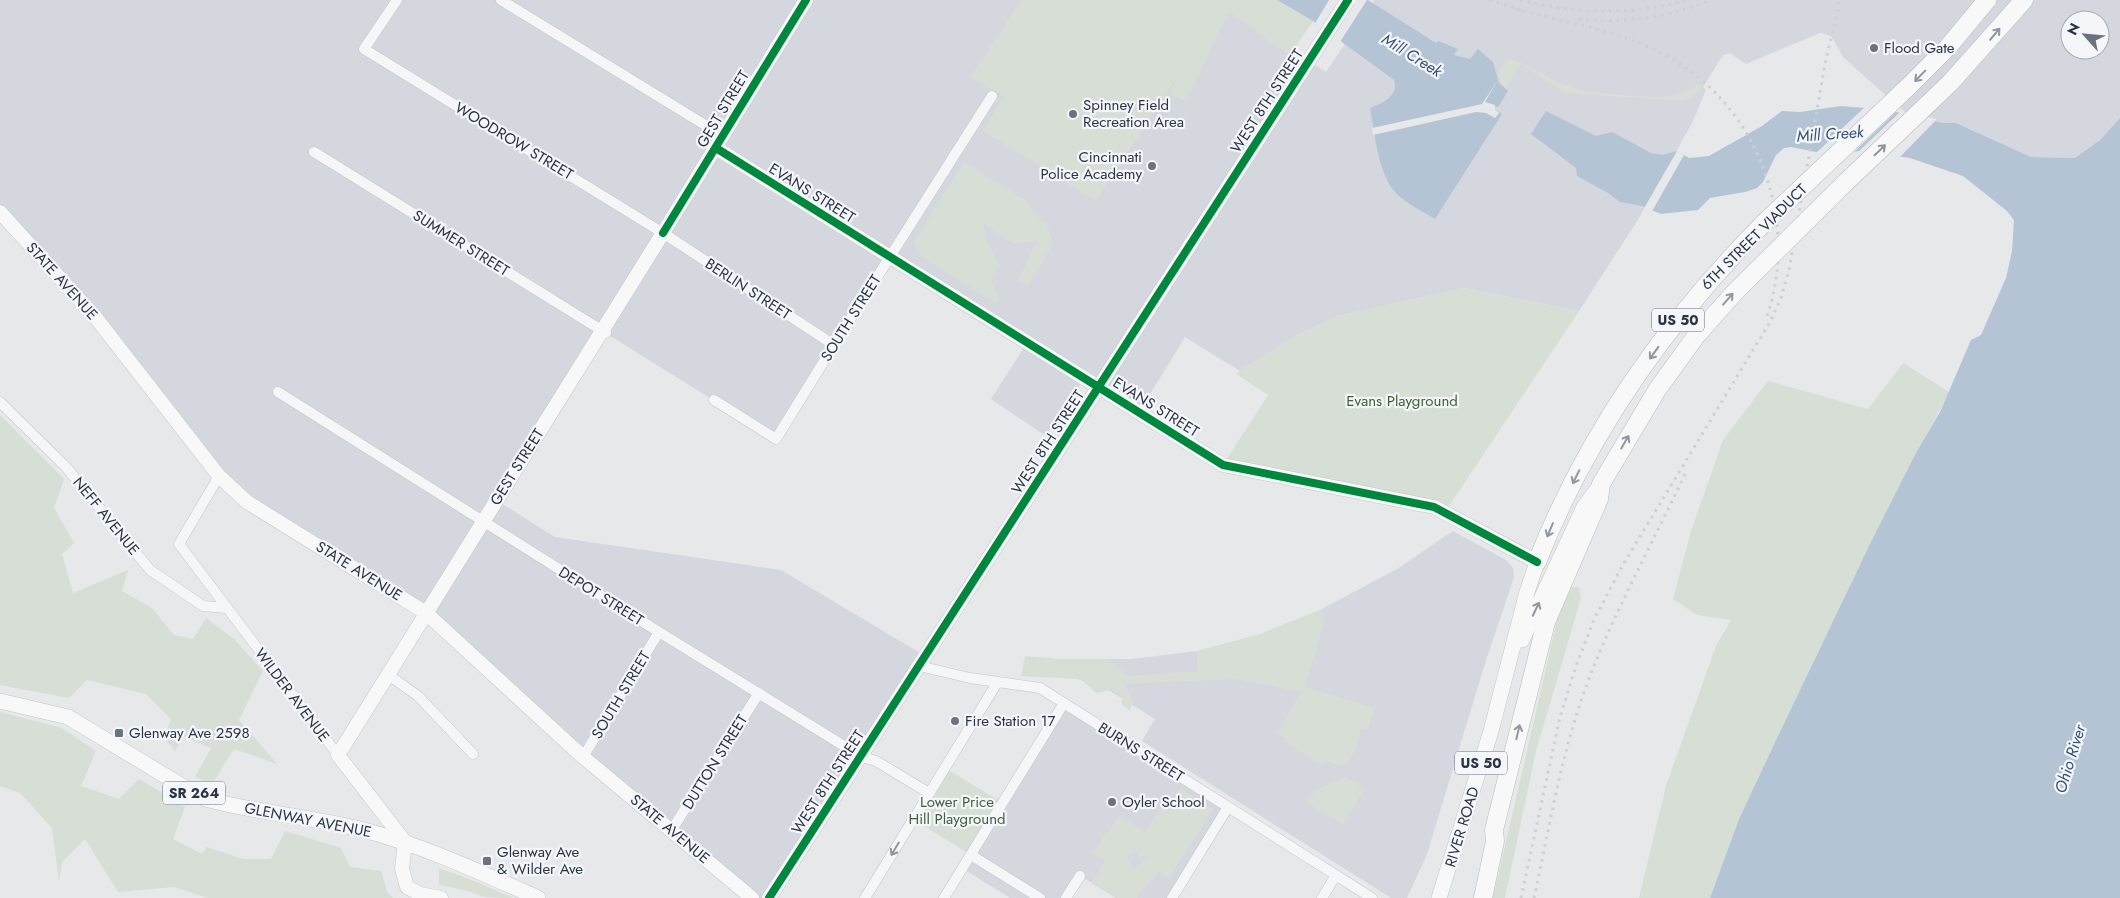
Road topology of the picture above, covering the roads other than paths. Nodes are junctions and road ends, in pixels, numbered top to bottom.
1 (397, 0) edge
2 (501, 0) edge
3 (806, 0) edge
4 (1348, 0) edge
5 (1987, 0) edge
6 (2024, 0) edge
7 (992, 96) dead end
8 (723, 136) junction
9 (716, 148) junction
10 (314, 152) dead end
11 (0, 212) edge
12 (663, 233) junction
13 (889, 258) junction
14 (604, 332) junction
15 (834, 345) junction
16 (278, 392) dead end
17 (714, 400) dead end
18 (0, 402) edge
19 (219, 476) junction
20 (1589, 509) junction
21 (483, 521) junction
22 (1537, 562) junction
23 (226, 608) junction
24 (426, 613) junction
25 (659, 632) junction
26 (923, 661) junction
27 (1508, 669) junction
28 (388, 674) junction
29 (998, 683) junction
30 (759, 693) junction
31 (0, 701) edge
32 (1064, 703) junction
33 (473, 754) dead end
34 (338, 755) junction
35 (583, 757) junction
36 (862, 757) junction
37 (929, 793) junction
38 (1228, 807) junction
39 (1494, 830) junction
40 (672, 831) junction
41 (405, 842) junction
42 (971, 855) junction
43 (1336, 875) junction
44 (1080, 876) dead end
45 (440, 898) edge
46 (538, 898) edge
47 (752, 898) edge
48 (770, 898) edge
49 (865, 898) edge
50 (944, 898) edge
51 (1040, 898) edge
52 (1066, 898) edge
53 (1172, 898) edge
54 (1322, 898) edge
55 (1372, 898) edge
56 (1439, 898) edge
57 (1475, 898) edge
58 (1483, 898) edge

1 - 12 street, WOODROW STREET
2 - 8 street
3 - 8 main road, GEST STREET
4 - 26 main road, WEST 8TH STREET, bridge
5 -> 22 highway, 6TH STREET VIADUCT / US 50, bridge
20 -> 6 highway, 6TH STREET VIADUCT / US 50, bridge
7 - 13 street, SOUTH STREET
8 - 9 main road, GEST STREET
9 - 12 main road, GEST STREET
9 - 13 main road, EVANS STREET
10 - 14 street, SUMMER STREET
11 - 19 main road, STATE AVENUE
12 - 14 main road, GEST STREET
12 - 15 street, BERLIN STREET
13 - 15 street, SOUTH STREET
13 - 22 main road, EVANS STREET
14 - 21 main road, GEST STREET
15 - 17 street, SOUTH STREET
16 - 21 street, DEPOT STREET
18 - 23 street, NEFF AVENUE
19 - 23 street, WILDER AVENUE
19 - 24 main road, STATE AVENUE
27 -> 20 main road, RIVER ROAD / US 50
39 -> 20 highway, 6TH STREET VIADUCT
21 - 24 main road, GEST STREET
21 - 25 street, DEPOT STREET
22 - 27 main road, RIVER ROAD / US 50
23 - 34 street, WILDER AVENUE
24 - 28 main road, GEST STREET
24 - 35 main road, STATE AVENUE
25 - 30 street, DEPOT STREET
25 - 35 street, SOUTH STREET
26 - 29 street, BURNS STREET
26 - 36 main road, WEST 8TH STREET
27 - 56 main road, RIVER ROAD / US 50
28 - 33 street
28 - 34 main road, GEST STREET
29 - 32 street, BURNS STREET
29 - 37 street
30 - 36 street, DEPOT STREET
30 - 40 street, DUTTON STREET
31 - 41 main road, GLENWAY AVENUE / SR 264
32 - 38 street, BURNS STREET
32 - 42 street
34 - 41 main road, WILDER AVENUE
35 - 40 main road, STATE AVENUE
36 - 37 street, DEPOT STREET
36 - 48 main road, WEST 8TH STREET
37 -> 49 street
38 - 43 street, BURNS STREET
38 - 53 street
39 - 57 highway
39 - 58 highway
40 - 47 main road, STATE AVENUE
41 - 45 main road
41 - 46 main road, GLENWAY AVENUE / SR 264
42 - 50 street
42 - 51 street
43 - 54 street
43 - 55 street, BURNS STREET
44 - 52 street

